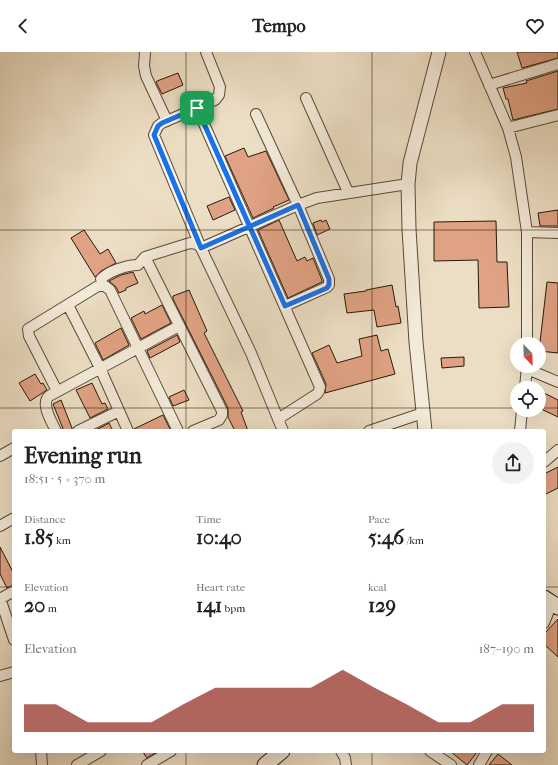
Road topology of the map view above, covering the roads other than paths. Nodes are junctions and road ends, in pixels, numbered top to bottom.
1 (145, 52) edge
2 (206, 52) edge
3 (439, 52) edge
4 (474, 52) edge
5 (558, 64) edge
6 (490, 85) junction
7 (306, 98) dead end
8 (197, 108) junction
9 (256, 114) dead end
10 (558, 115) edge
11 (167, 121) junction
12 (508, 128) junction
13 (408, 184) junction
14 (348, 192) junction
15 (298, 205) junction
16 (250, 227) junction
17 (527, 232) junction
18 (558, 233) edge
19 (201, 248) junction
20 (145, 257) junction
21 (101, 279) dead end
22 (68, 305) junction
23 (285, 306) junction
24 (179, 326) junction
25 (527, 337) edge
26 (137, 348) junction
27 (100, 368) junction
28 (538, 373) edge
29 (558, 382) edge
30 (57, 391) junction
31 (119, 411) junction
32 (423, 413) junction
33 (521, 417) edge
34 (278, 419) junction
35 (52, 429) edge
36 (82, 429) edge
37 (127, 429) edge
38 (177, 429) edge
39 (198, 429) edge
40 (282, 429) edge
41 (375, 429) edge
42 (425, 429) edge
43 (520, 429) edge
44 (12, 449) edge
45 (558, 450) edge
46 (0, 456) edge
47 (546, 460) edge
48 (12, 519) edge
49 (0, 526) edge
50 (12, 592) edge
51 (0, 598) edge
52 (552, 603) edge
53 (546, 618) edge
54 (12, 634) edge
55 (12, 673) edge
56 (0, 676) edge
57 (41, 753) edge
58 (98, 753) edge
59 (168, 753) edge
60 (280, 753) edge
61 (342, 753) edge
62 (486, 753) edge
63 (435, 756) edge
64 (42, 765) edge
65 (77, 765) edge
66 (147, 765) edge
67 (265, 765) edge
68 (346, 765) edge
69 (451, 765) edge
70 (478, 765) edge

1 - 11 street
2 - 8 street
3 - 13 street
4 - 6 street
5 - 6 street
6 - 12 street
7 - 14 street
8 - 11 street
8 - 16 street
9 - 15 street
10 - 12 street
11 - 19 street
12 - 17 street
13 - 14 street
13 - 32 street
14 - 15 street
15 - 16 street
15 - 23 street
16 - 19 street
16 - 23 street
17 - 18 street
17 - 25 street
19 - 20 street
19 - 34 street
20 - 21 street
20 - 24 street
22 - 26 street
22 - 27 street
22 - 30 street
23 - 34 street
24 - 26 street
24 - 39 street
26 - 27 street
26 - 38 street
27 - 30 street
27 - 31 street
28 - 29 street
30 - 35 street
31 - 36 street
31 - 37 street
32 - 41 street
32 - 42 street
33 - 43 street
34 - 40 street
44 - 46 street
45 - 47 street
48 - 49 street
50 - 51 street
51 - 54 street
52 - 53 street
55 - 56 street
57 - 64 street
58 - 65 street
59 - 66 street
60 - 67 main road
61 - 68 street
62 - 70 street
63 - 69 street

